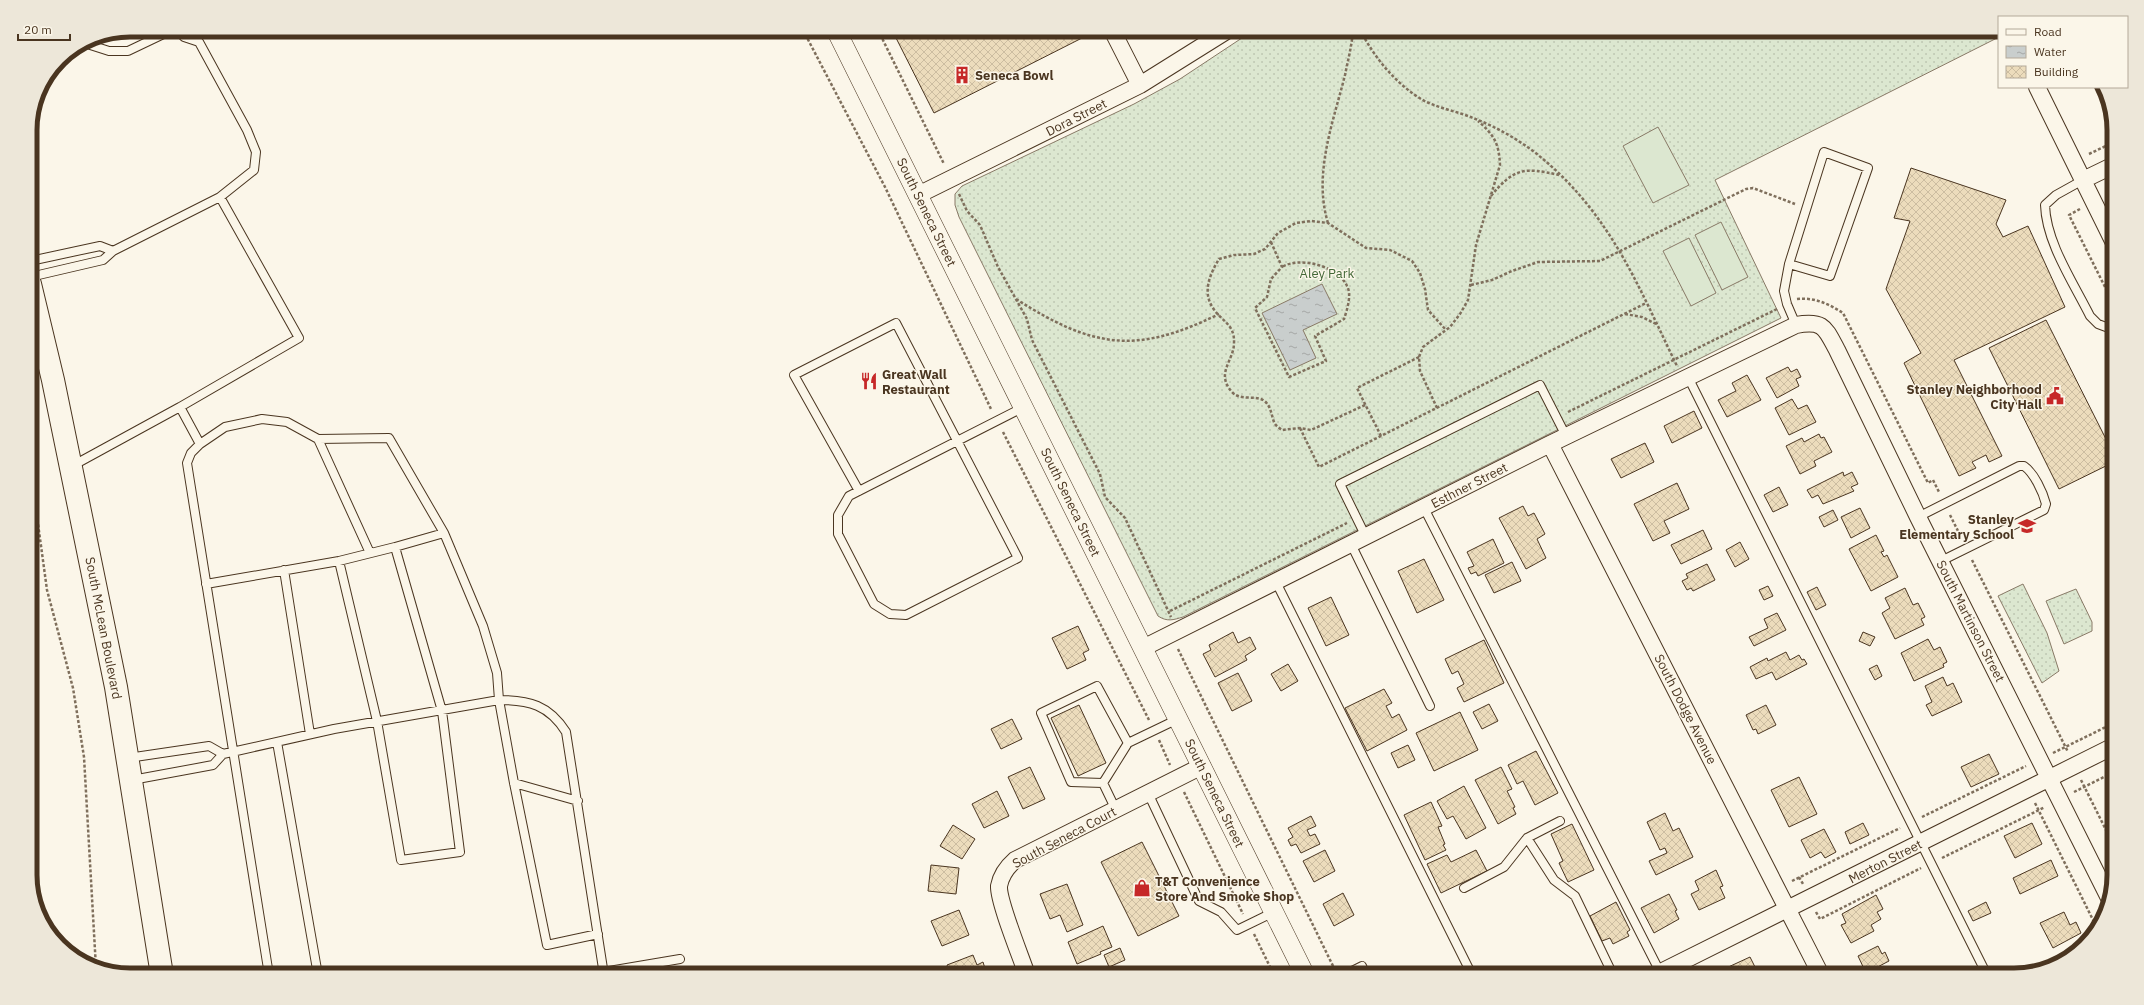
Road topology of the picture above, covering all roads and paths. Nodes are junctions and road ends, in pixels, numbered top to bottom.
1 (157, 37) edge
2 (184, 37) edge
3 (807, 37) edge
4 (839, 37) edge
5 (881, 37) edge
6 (1116, 37) edge
7 (1217, 37) edge
8 (1352, 37) edge
9 (1364, 37) edge
10 (92, 45) edge
11 (1140, 84) junction
12 (2037, 88) edge
13 (1474, 118) junction
14 (2107, 145) edge
15 (2089, 154) dead end
16 (2107, 168) edge
17 (1561, 175) junction
18 (952, 179) junction
19 (2083, 180) junction
20 (2107, 194) edge
21 (918, 196) junction
22 (220, 197) junction
23 (1489, 198) junction
24 (2094, 202) junction
25 (1807, 207) junction
26 (1328, 223) junction
27 (2107, 229) edge
28 (1271, 242) junction
29 (113, 251) junction
30 (1621, 252) junction
31 (37, 260) edge
32 (1789, 264) junction
33 (1282, 267) junction
34 (37, 275) edge
35 (1471, 285) junction
36 (2107, 291) edge
37 (1014, 298) junction
38 (1646, 303) junction
39 (1786, 304) junction
40 (1219, 314) junction
41 (1625, 314) junction
42 (37, 315) edge
43 (1657, 324) junction
44 (1796, 325) junction
45 (2107, 327) edge
46 (1446, 330) junction
47 (1419, 357) junction
48 (1674, 360) junction
49 (1686, 378) junction
50 (1365, 404) junction
51 (180, 407) junction
52 (1024, 407) junction
53 (1437, 408) junction
54 (1557, 418) junction
55 (997, 420) junction
56 (1300, 428) junction
57 (1381, 436) junction
58 (1566, 436) junction
59 (318, 439) junction
60 (957, 440) junction
61 (200, 444) junction
62 (1550, 444) junction
63 (71, 467) junction
64 (859, 491) junction
65 (1945, 504) junction
66 (1424, 508) junction
67 (37, 516) edge
68 (1918, 517) junction
69 (1357, 518) junction
70 (444, 532) junction
71 (1366, 537) junction
72 (1351, 544) junction
73 (396, 547) junction
74 (1967, 549) junction
75 (370, 553) junction
76 (339, 561) junction
77 (1941, 561) junction
78 (284, 570) junction
79 (1276, 582) junction
80 (206, 584) junction
81 (1170, 611) junction
82 (1174, 632) junction
83 (1143, 648) junction
84 (499, 700) junction
85 (1430, 706) dead end
86 (442, 710) junction
87 (1178, 719) junction
88 (378, 721) junction
89 (2107, 726) edge
90 (1154, 730) junction
91 (310, 734) junction
92 (277, 742) junction
93 (1128, 743) junction
94 (2065, 747) junction
95 (2107, 750) edge
96 (233, 752) junction
97 (223, 754) junction
98 (128, 758) junction
99 (2041, 759) junction
100 (1202, 766) junction
101 (2074, 766) junction
102 (2018, 770) junction
103 (2107, 776) edge
104 (2051, 778) junction
105 (1177, 779) junction
106 (131, 780) junction
107 (514, 783) junction
108 (1103, 783) junction
109 (2085, 787) junction
110 (2028, 789) junction
111 (1148, 793) junction
112 (2061, 799) junction
113 (578, 801) junction
114 (1116, 810) junction
115 (2038, 810) junction
116 (1560, 821) dead end
117 (1911, 822) junction
118 (2107, 832) edge
119 (1527, 838) junction
120 (1922, 843) junction
121 (1932, 863) junction
122 (1800, 878) junction
123 (1792, 881) dead end
124 (1464, 888) dead end
125 (2105, 891) edge
126 (1810, 899) junction
127 (1789, 910) junction
128 (1274, 912) junction
129 (2094, 922) edge
130 (1249, 925) junction
131 (598, 934) junction
132 (680, 959) dead end
133 (96, 962) edge
134 (161, 968) edge
135 (269, 968) edge
136 (317, 968) edge
137 (603, 968) edge
138 (634, 968) edge
139 (1024, 968) edge
140 (1270, 968) edge
141 (1302, 968) edge
142 (1334, 968) edge
143 (1469, 968) edge
144 (1610, 968) edge
145 (1656, 968) edge
146 (1671, 968) edge
147 (1818, 968) edge
148 (1984, 968) edge

1 - 10 lane
2 - 22 lane
3 - 55 path
4 - 21 street, South Seneca Street
5 - 18 path
6 - 11 street
7 - 11 street, Dora Street
8 - 26 path
9 - 13 path
11 - 18 street, Dora Street
12 - 19 street
13 - 17 path
13 - 23 path
14 - 15 path
16 - 19 street
17 - 23 path
17 - 30 path
18 - 21 street, Dora Street
18 - 37 path
19 - 24 street
19 - 45 lane
20 - 24 path
21 - 52 street, South Seneca Street
22 - 29 lane
22 - 51 lane
23 - 35 path
24 - 27 street
24 - 36 path
25 - 30 path
25 - 32 lane
25 - 32 lane
26 - 28 path
26 - 46 path
28 - 33 path
28 - 40 path
29 - 31 lane
29 - 34 lane
30 - 35 path
30 - 38 path
32 - 39 lane
33 - 33 path
35 - 46 path
37 - 40 path
37 - 81 path
38 - 41 path
38 - 43 path
39 - 44 lane
39 - 48 path
39 - 65 path
40 - 56 path
41 - 43 path
41 - 53 path
42 - 63 main road, South McLean Boulevard
43 - 48 path
44 - 49 street, Esthner Street
44 - 68 street, South Martinson Street
46 - 47 path
47 - 50 path
47 - 53 path
48 - 49 path
48 - 54 path
49 - 58 street, Esthner Street
49 - 117 lane
50 - 56 path
50 - 57 path
51 - 61 lane
51 - 63 lane
52 - 55 lane
52 - 83 street, South Seneca Street
53 - 57 path
54 - 58 lane
54 - 69 lane
55 - 60 lane
55 - 90 path
56 - 57 path
58 - 62 street, Esthner Street
59 - 61 lane
59 - 70 lane
59 - 75 lane
60 - 64 lane
60 - 64 lane
60 - 64 lane
61 - 80 lane
62 - 66 street, Esthner Street
62 - 127 street, South Dodge Avenue
63 - 98 main road, South McLean Boulevard
65 - 68 lane
65 - 74 path
65 - 74 lane
66 - 71 street, Esthner Street
66 - 145 lane
67 - 133 path
68 - 77 street, South Martinson Street
69 - 71 lane
69 - 81 path
70 - 73 lane
70 - 84 lane
71 - 72 street, Esthner Street
72 - 79 street, Esthner Street
72 - 85 lane
73 - 75 lane
73 - 86 lane
74 - 77 lane
74 - 94 path
75 - 76 lane
76 - 78 lane
76 - 88 lane
77 - 99 street, South Martinson Street
78 - 80 lane
78 - 91 lane
79 - 82 street, Esthner Street
79 - 143 lane
80 - 96 lane
81 - 82 path
82 - 83 street, Esthner Street
82 - 142 path
83 - 87 street, South Seneca Street
84 - 86 lane
84 - 107 lane
84 - 113 lane
86 - 88 lane
86 - 88 lane
87 - 90 lane
87 - 100 street, South Seneca Street
88 - 91 lane
89 - 94 path
90 - 93 lane
90 - 105 path
91 - 92 lane
92 - 96 lane
92 - 136 lane
93 - 108 lane
93 - 108 lane
94 - 99 path
94 - 101 path
95 - 101 street, Merton Street
96 - 97 lane
96 - 135 lane
97 - 98 lane
97 - 106 lane
98 - 106 main road, South McLean Boulevard
99 - 102 path
99 - 104 street, South Martinson Street
100 - 105 street, South Seneca Court
100 - 128 street, South Seneca Street
101 - 104 street, Merton Street
101 - 109 path
102 - 110 path
102 - 117 path
103 - 109 path
104 - 110 street, Merton Street
104 - 112 street, South Martinson Street
105 - 111 street, South Seneca Court
105 - 130 path
106 - 134 main road, South McLean Boulevard
107 - 113 lane
107 - 131 lane
108 - 114 lane
109 - 112 path
109 - 118 path
110 - 115 path
110 - 120 street, Merton Street
111 - 114 street, South Seneca Court
111 - 130 lane
112 - 115 path
112 - 125 street, South Martinson Street
113 - 131 lane
114 - 139 street, South Seneca Court
115 - 121 path
115 - 129 path
116 - 119 lane
117 - 120 lane
117 - 122 path
119 - 124 lane
119 - 144 lane
120 - 121 lane
120 - 126 street, Merton Street
121 - 126 path
121 - 148 lane
122 - 123 path
122 - 126 path
126 - 127 street, Merton Street
127 - 146 street, Merton Street
127 - 147 street, South Dodge Avenue
128 - 130 lane
128 - 141 street, South Seneca Street
130 - 140 path
131 - 137 lane
132 - 138 lane

